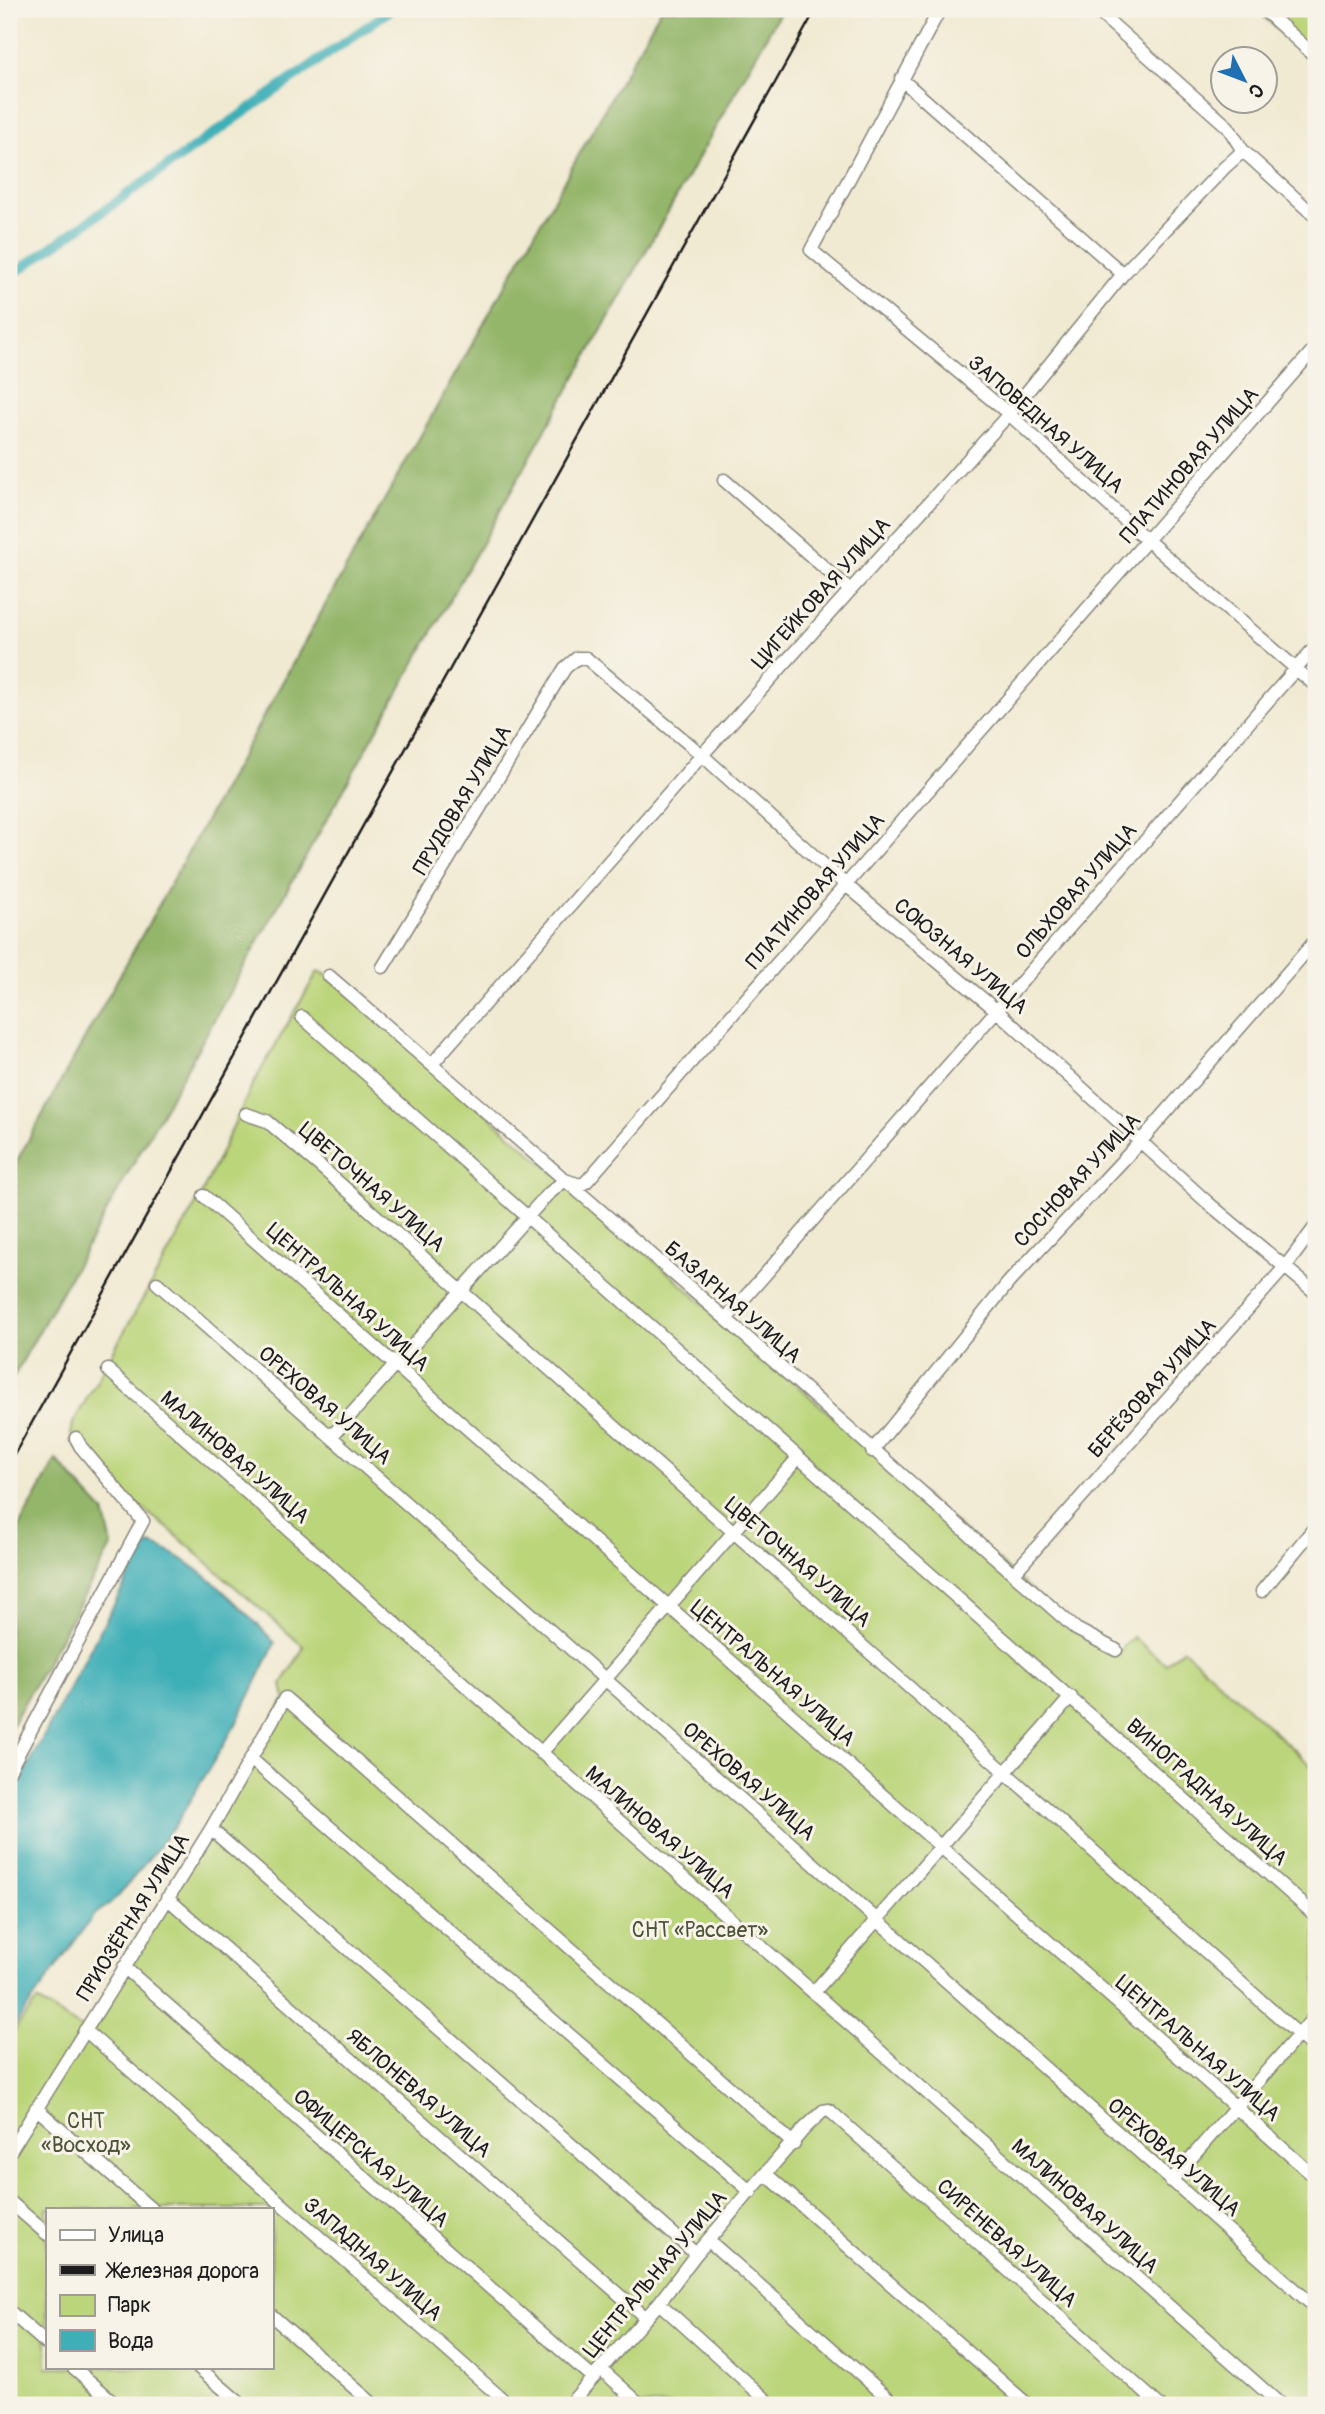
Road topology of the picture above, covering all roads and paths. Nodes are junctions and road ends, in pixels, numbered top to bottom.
1 (940, 9) edge
2 (1095, 9) edge
3 (1264, 9) edge
4 (1316, 57) edge
5 (901, 79) junction
6 (1243, 151) junction
7 (1316, 218) edge
8 (1123, 274) junction
9 (1316, 347) edge
10 (1009, 414) junction
11 (724, 480) dead end
12 (1148, 541) junction
13 (850, 590) junction
14 (1316, 646) edge
15 (577, 658) joint
16 (1296, 669) junction
17 (1316, 686) edge
18 (702, 755) junction
19 (846, 885) junction
20 (1316, 940) edge
21 (383, 967) dead end
22 (329, 976) dead end
23 (996, 1010) junction
24 (302, 1017) dead end
25 (432, 1064) junction
26 (246, 1114) dead end
27 (1141, 1141) junction
28 (565, 1180) junction
29 (204, 1196) dead end
30 (526, 1217) junction
31 (1316, 1226) edge
32 (1285, 1267) junction
33 (157, 1283) dead end
34 (460, 1290) junction
35 (1316, 1293) edge
36 (726, 1319) junction
37 (396, 1365) junction
38 (108, 1370) dead end
39 (331, 1437) junction
40 (76, 1438) dead end
41 (872, 1451) junction
42 (798, 1458) junction
43 (1316, 1527) edge
44 (734, 1531) junction
45 (1014, 1573) junction
46 (1262, 1591) dead end
47 (669, 1607) junction
48 (1116, 1650) dead end
49 (606, 1680) junction
50 (1071, 1697) junction
51 (541, 1753) junction
52 (251, 1759) junction
53 (9, 1771) edge
54 (1006, 1773) junction
55 (211, 1829) junction
56 (941, 1847) junction
57 (167, 1898) junction
58 (1316, 1916) edge
59 (877, 1919) junction
60 (124, 1967) junction
61 (814, 1992) junction
62 (1316, 2015) edge
63 (85, 2030) junction
64 (1299, 2035) junction
65 (1316, 2050) edge
66 (1235, 2106) junction
67 (36, 2108) junction
68 (830, 2110) joint
69 (794, 2144) junction
70 (9, 2153) edge
71 (766, 2174) junction
72 (1316, 2178) edge
73 (1171, 2181) junction
74 (751, 2192) junction
75 (9, 2201) edge
76 (150, 2208) edge
77 (46, 2233) edge
78 (709, 2241) junction
79 (696, 2254) junction
80 (659, 2303) junction
81 (1316, 2308) edge
82 (9, 2311) edge
83 (273, 2317) edge
84 (645, 2317) junction
85 (46, 2343) edge
86 (74, 2368) edge
87 (199, 2368) edge
88 (597, 2373) junction
89 (117, 2405) edge
90 (242, 2405) edge
91 (374, 2405) edge
92 (509, 2405) edge
93 (569, 2405) edge
94 (641, 2405) edge
95 (772, 2405) edge
96 (896, 2405) edge
97 (1028, 2405) edge
98 (1159, 2405) edge
99 (1281, 2405) edge

1 - 5 street
2 - 6 street
3 - 4 street
5 - 8 street
5 - 10 street, ЗАПОВЕДНАЯ УЛИЦА
6 - 7 street
6 - 8 street, ЦИГЕЙКОВАЯ УЛИЦА
8 - 10 street, ЦИГЕЙКОВАЯ УЛИЦА
9 - 12 street, ПЛАТИНОВАЯ УЛИЦА
10 - 12 street, ЗАПОВЕДНАЯ УЛИЦА
10 - 13 street, ЦИГЕЙКОВАЯ УЛИЦА
11 - 13 street
12 - 16 street, ЗАПОВЕДНАЯ УЛИЦА
12 - 19 street, ПЛАТИНОВАЯ УЛИЦА
13 - 18 street, ЦИГЕЙКОВАЯ УЛИЦА
14 - 16 street, ОЛЬХОВАЯ УЛИЦА
15 - 18 street, СОЮЗНАЯ УЛИЦА
15 - 21 street, ПРУДОВАЯ УЛИЦА
16 - 17 street, ЗАПОВЕДНАЯ УЛИЦА
16 - 23 street, ОЛЬХОВАЯ УЛИЦА
18 - 19 street, СОЮЗНАЯ УЛИЦА
18 - 25 street, ЦИГЕЙКОВАЯ УЛИЦА
19 - 23 street, СОЮЗНАЯ УЛИЦА
19 - 28 street, ПЛАТИНОВАЯ УЛИЦА
20 - 27 street, СОСНОВАЯ УЛИЦА
22 - 25 street, БАЗАРНАЯ УЛИЦА
23 - 27 street, СОЮЗНАЯ УЛИЦА
23 - 36 street, ОЛЬХОВАЯ УЛИЦА
24 - 30 street, ВИНОГРАДНАЯ УЛИЦА
25 - 28 street, БАЗАРНАЯ УЛИЦА
26 - 34 street, ЦВЕТОЧНАЯ УЛИЦА
27 - 32 street, СОЮЗНАЯ УЛИЦА
27 - 41 street, СОСНОВАЯ УЛИЦА
28 - 30 street, ПЛАТИНОВАЯ УЛИЦА
28 - 36 street, БАЗАРНАЯ УЛИЦА
29 - 37 street, ЦЕНТРАЛЬНАЯ УЛИЦА
30 - 34 street, ПЛАТИНОВАЯ УЛИЦА
30 - 42 street, ВИНОГРАДНАЯ УЛИЦА
31 - 32 street, БЕРЁЗОВАЯ УЛИЦА
32 - 35 street, СОЮЗНАЯ УЛИЦА
32 - 45 street, БЕРЁЗОВАЯ УЛИЦА
33 - 39 street, ОРЕХОВАЯ УЛИЦА
34 - 37 street, ПЛАТИНОВАЯ УЛИЦА
34 - 44 street, ЦВЕТОЧНАЯ УЛИЦА
36 - 41 street, БАЗАРНАЯ УЛИЦА
37 - 39 street, ПЛАТИНОВАЯ УЛИЦА
37 - 47 street, ЦЕНТРАЛЬНАЯ УЛИЦА
38 - 51 street, МАЛИНОВАЯ УЛИЦА
39 - 49 street, ОРЕХОВАЯ УЛИЦА
40 - 53 street
41 - 45 street, БАЗАРНАЯ УЛИЦА
42 - 44 street
42 - 50 street, ВИНОГРАДНАЯ УЛИЦА
43 - 46 street
44 - 47 street
44 - 54 street, ЦВЕТОЧНАЯ УЛИЦА
45 - 48 street, БАЗАРНАЯ УЛИЦА
47 - 49 street
47 - 56 street, ЦЕНТРАЛЬНАЯ УЛИЦА
49 - 51 street
49 - 59 street, ОРЕХОВАЯ УЛИЦА
50 - 54 street
50 - 58 street, ВИНОГРАДНАЯ УЛИЦА
51 - 61 street, МАЛИНОВАЯ УЛИЦА
52 - 55 street, ПРИОЗЁРНАЯ УЛИЦА
52 - 69 street, ПРИОЗЁРНАЯ УЛИЦА
52 - 74 street
54 - 56 street
54 - 64 street, ЦВЕТОЧНАЯ УЛИЦА
55 - 57 street, ПРИОЗЁРНАЯ УЛИЦА
55 - 79 street
56 - 59 street
56 - 66 street, ЦЕНТРАЛЬНАЯ УЛИЦА
57 - 60 street, ПРИОЗЁРНАЯ УЛИЦА
57 - 84 street, ЯБЛОНЕВАЯ УЛИЦА
59 - 61 street
59 - 73 street, ОРЕХОВАЯ УЛИЦА
60 - 63 street, ПРИОЗЁРНАЯ УЛИЦА
60 - 88 street, ОФИЦЕРСКАЯ УЛИЦА
61 - 99 street, МАЛИНОВАЯ УЛИЦА
62 - 64 street
63 - 67 street, ПРИОЗЁРНАЯ УЛИЦА
63 - 92 street, ЗАПАДНАЯ УЛИЦА
64 - 65 street, ЦВЕТОЧНАЯ УЛИЦА
64 - 66 street
66 - 72 street, ЦЕНТРАЛЬНАЯ УЛИЦА
66 - 73 street
67 - 70 street, ПРИОЗЁРНАЯ УЛИЦА
67 - 76 street
68 - 69 street, ЦЕНТРАЛЬНАЯ УЛИЦА
68 - 98 street, СИРЕНЕВАЯ УЛИЦА
69 - 71 street, ЦЕНТРАЛЬНАЯ УЛИЦА
71 - 74 street, ЦЕНТРАЛЬНАЯ УЛИЦА
71 - 97 street
73 - 81 street, ОРЕХОВАЯ УЛИЦА
74 - 78 street, ЦЕНТРАЛЬНАЯ УЛИЦА
75 - 77 street
78 - 79 street, ЦЕНТРАЛЬНАЯ УЛИЦА
78 - 96 street
79 - 80 street, ЦЕНТРАЛЬНАЯ УЛИЦА
80 - 84 street, ЦЕНТРАЛЬНАЯ УЛИЦА
80 - 95 street
82 - 85 street
83 - 91 street
84 - 88 street, ЦЕНТРАЛЬНАЯ УЛИЦА
86 - 89 street
87 - 90 street
88 - 93 street, ЦЕНТРАЛЬНАЯ УЛИЦА
88 - 94 street, ОФИЦЕРСКАЯ УЛИЦА

